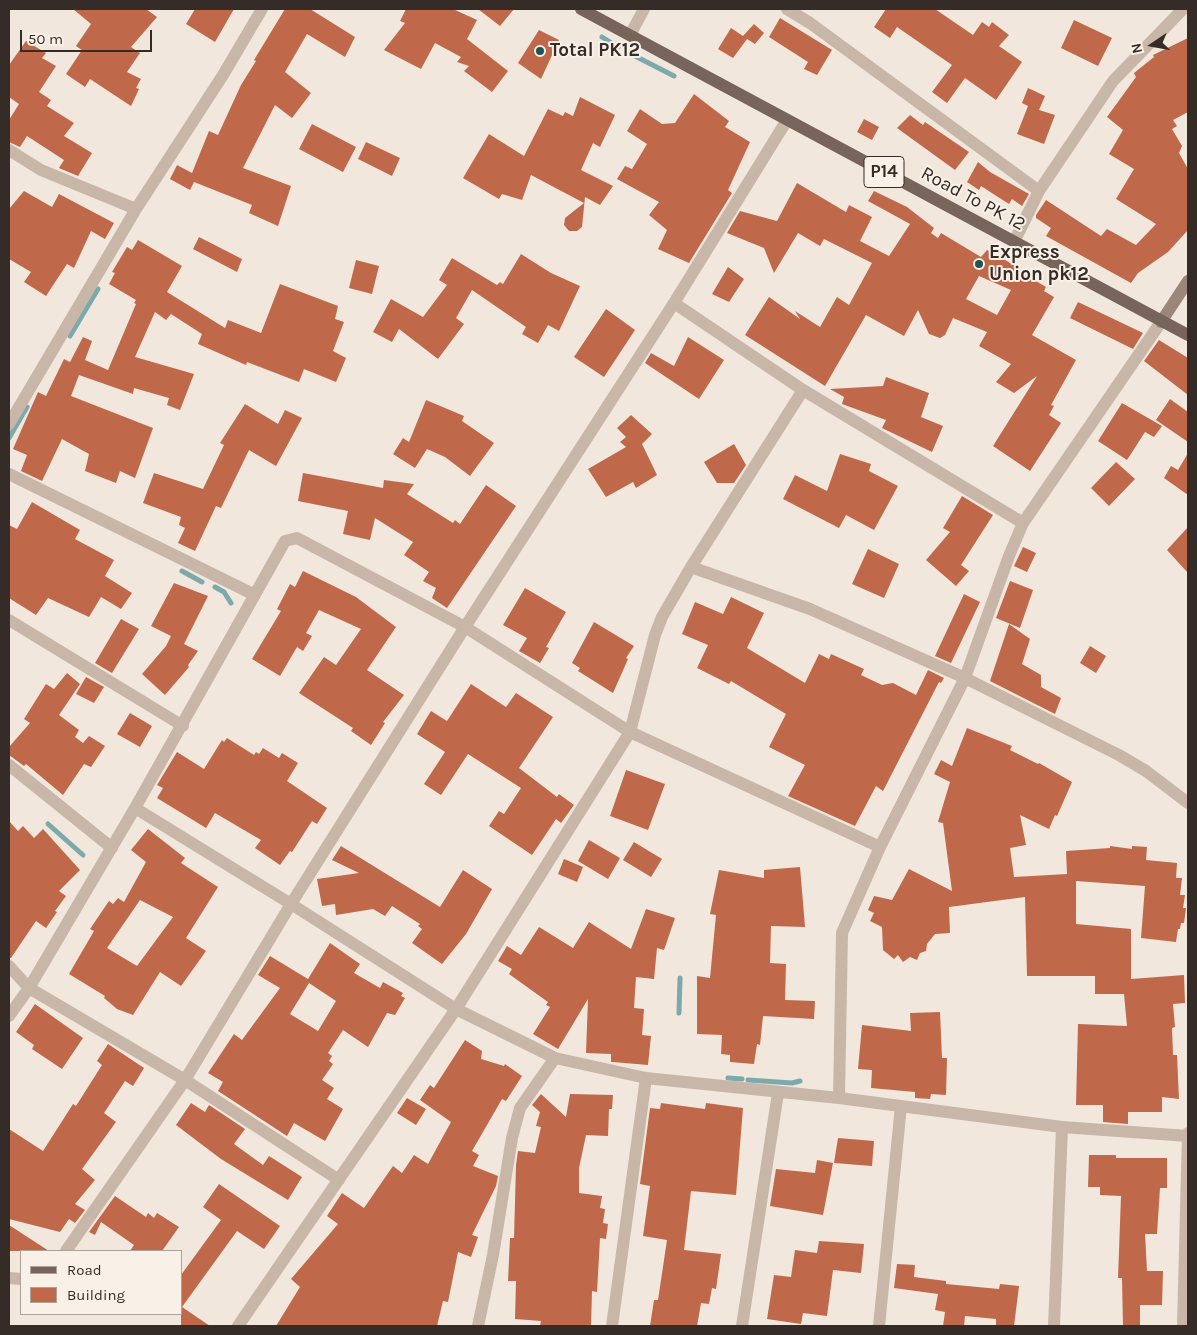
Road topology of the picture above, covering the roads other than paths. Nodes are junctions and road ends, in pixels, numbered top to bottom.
1 (262, 9) edge
2 (581, 9) edge
3 (644, 9) edge
4 (787, 9) edge
5 (1183, 9) edge
6 (630, 35) junction
7 (788, 120) junction
8 (9, 150) edge
9 (1039, 191) junction
10 (136, 209) junction
11 (1014, 242) junction
12 (1188, 281) edge
13 (674, 303) junction
14 (1161, 322) junction
15 (1188, 335) edge
16 (803, 390) junction
17 (9, 424) edge
18 (9, 474) edge
19 (1023, 523) junction
20 (691, 567) junction
21 (255, 595) junction
22 (9, 620) edge
23 (465, 627) junction
24 (965, 678) junction
25 (183, 726) junction
26 (630, 732) junction
27 (9, 765) edge
28 (1188, 804) edge
29 (135, 808) junction
30 (880, 847) junction
31 (112, 848) junction
32 (291, 904) junction
33 (9, 966) edge
34 (29, 988) junction
35 (456, 1009) junction
36 (9, 1016) edge
37 (555, 1058) junction
38 (646, 1078) junction
39 (186, 1080) junction
40 (778, 1093) junction
41 (839, 1098) junction
42 (901, 1106) junction
43 (1062, 1127) junction
44 (1188, 1135) edge
45 (339, 1180) junction
46 (1187, 1201) edge
47 (67, 1250) edge
48 (238, 1326) edge
49 (478, 1326) edge
50 (612, 1326) edge
51 (742, 1326) edge
52 (879, 1326) edge
53 (1054, 1326) edge
54 (1183, 1326) edge

1 - 10 street
2 - 6 main road, Road To PK 12 / P14
3 - 6 street
4 - 9 street
5 - 9 street
6 - 7 main road, Road To PK 12 / P14
7 - 11 main road, Road To PK 12 / P14
7 - 13 street
8 - 10 street
9 - 11 street
10 - 17 street
11 - 14 main road, Road To PK 12 / P14
12 - 14 main road
13 - 16 street
13 - 23 street
14 - 15 main road, Road To PK 12 / P14
14 - 19 street
16 - 19 street
16 - 20 street
18 - 21 street
19 - 24 street
20 - 24 street
20 - 26 street
21 - 23 street
21 - 25 street
22 - 25 street
23 - 26 street
23 - 32 street
24 - 28 street
24 - 30 street
25 - 29 street
26 - 30 street
26 - 35 street
27 - 31 street
29 - 31 street
29 - 32 street
30 - 41 street
31 - 34 street
32 - 35 street
32 - 39 street
33 - 34 street
34 - 36 street
34 - 39 street
35 - 37 street
35 - 45 street
37 - 38 street
37 - 49 street
38 - 40 street
38 - 50 street
39 - 45 street
39 - 47 street
40 - 41 street
40 - 51 street
41 - 42 street
42 - 43 street
42 - 52 street
43 - 44 street
43 - 53 street
44 - 46 street
45 - 48 street
46 - 54 street

